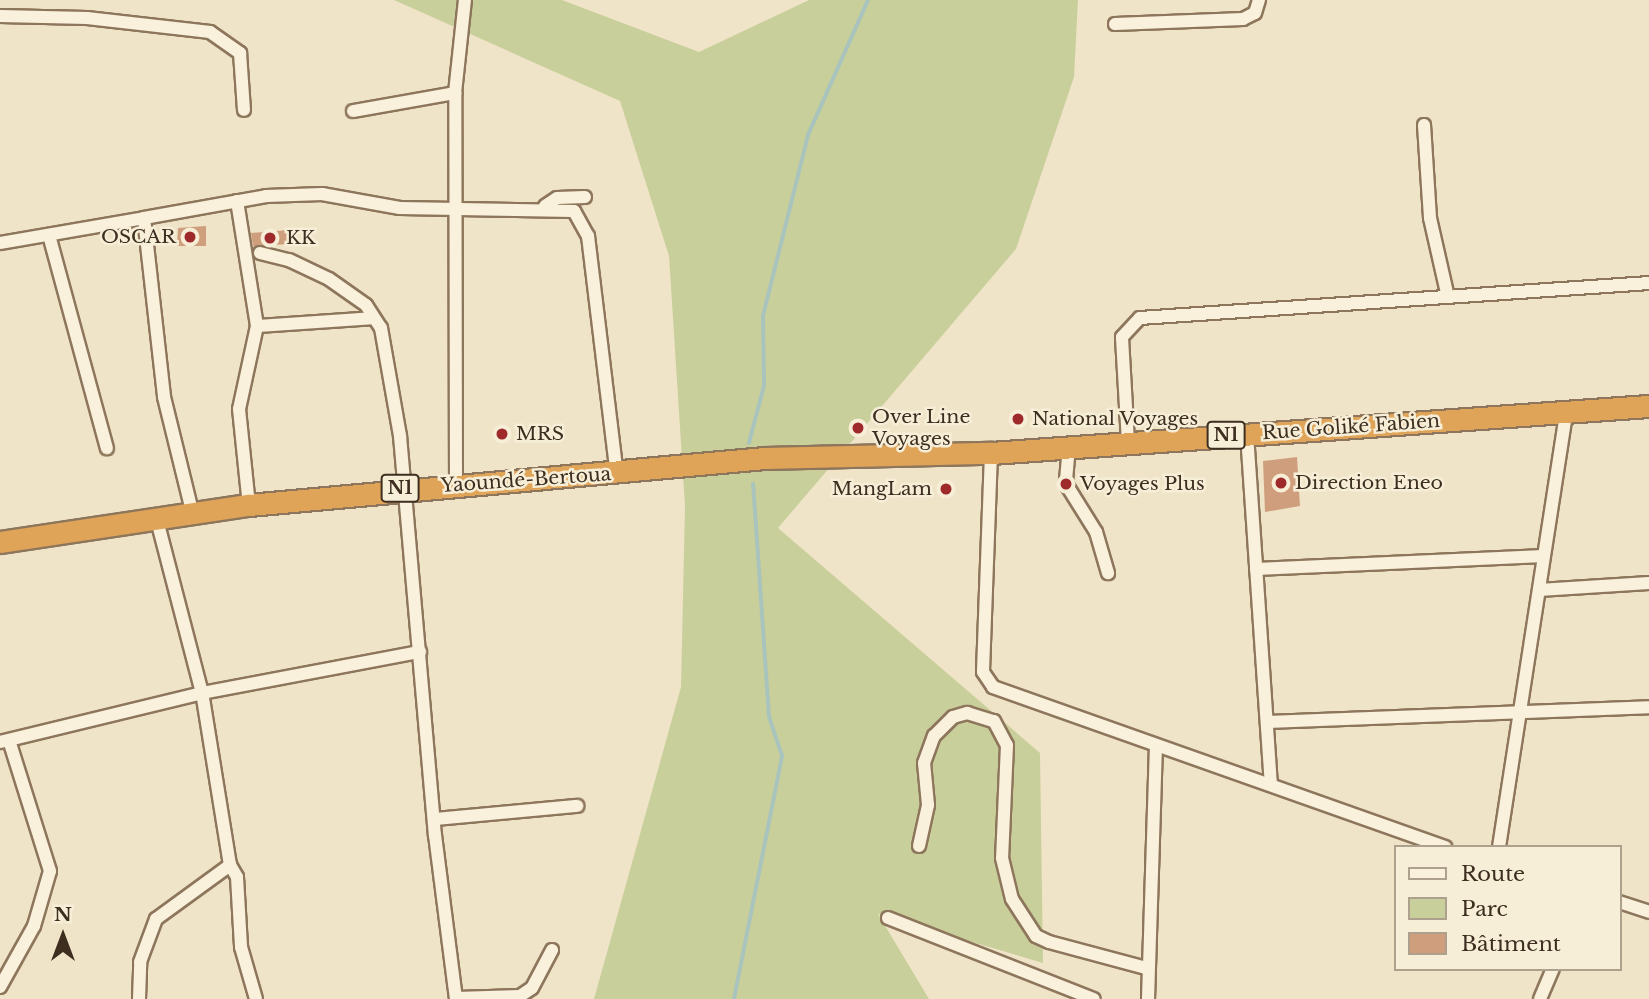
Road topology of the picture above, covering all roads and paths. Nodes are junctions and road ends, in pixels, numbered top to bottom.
1 (465, 0) edge
2 (1259, 0) edge
3 (19, 7) edge
4 (0, 16) edge
5 (1115, 24) dead end
6 (454, 93) junction
7 (244, 110) dead end
8 (353, 111) dead end
9 (1424, 125) dead end
10 (585, 197) dead end
11 (237, 201) junction
12 (545, 206) junction
13 (458, 209) junction
14 (144, 218) junction
15 (49, 234) junction
16 (0, 243) edge
17 (260, 253) dead end
18 (1649, 283) edge
19 (1447, 293) junction
20 (373, 318) junction
21 (257, 326) junction
22 (1649, 406) edge
23 (1566, 412) junction
24 (1247, 434) junction
25 (1128, 442) junction
26 (1069, 446) junction
27 (107, 448) dead end
28 (991, 453) junction
29 (802, 460) joint
30 (617, 474) junction
31 (456, 486) junction
32 (404, 488) junction
33 (249, 505) junction
34 (192, 511) junction
35 (156, 517) junction
36 (0, 542) edge
37 (1544, 556) junction
38 (1256, 569) junction
39 (1108, 573) dead end
40 (1649, 583) edge
41 (1539, 590) junction
42 (420, 652) junction
43 (202, 693) junction
44 (1649, 708) edge
45 (1521, 715) junction
46 (1267, 722) junction
47 (5, 741) edge
48 (1156, 748) junction
49 (1271, 783) junction
50 (577, 806) dead end
51 (436, 819) junction
52 (1441, 845) edge
53 (1499, 845) edge
54 (919, 846) dead end
55 (230, 865) junction
56 (1621, 903) edge
57 (1649, 912) edge
58 (888, 918) dead end
59 (552, 950) dead end
60 (1146, 968) junction
61 (1552, 971) edge
62 (0, 987) edge
63 (456, 998) edge
64 (139, 999) edge
65 (256, 999) edge
66 (1094, 999) edge
67 (1148, 999) edge
68 (1540, 999) edge

1 - 6 street
2 - 5 street
3 - 4 street
3 - 7 street
6 - 8 street
6 - 13 street
9 - 19 street
10 - 12 street
11 - 13 street
11 - 14 street
11 - 21 street
12 - 13 street
12 - 30 street
13 - 31 street
14 - 15 street
14 - 34 street
15 - 16 street
15 - 27 street
17 - 20 street
18 - 19 street
19 - 25 street
20 - 21 street
20 - 32 street
21 - 33 street
22 - 23 highway, Rue Goliké Fabien / N1
23 - 24 highway, Rue Goliké Fabien / N1
23 - 37 street
24 - 25 highway, Rue Goliké Fabien / N1
24 - 38 street
25 - 26 highway, Rue Goliké Fabien / N1
26 - 28 highway, Rue Goliké Fabien / N1
26 - 39 street
28 - 29 highway, Rue Goliké Fabien / N1
28 - 48 street
29 - 30 highway, Yaoundé-Bertoua / N1
30 - 31 highway, Yaoundé-Bertoua / N1
31 - 32 highway, Yaoundé-Bertoua / N1
32 - 33 highway, Yaoundé-Bertoua / N1
32 - 42 street
33 - 34 highway, Yaoundé-Bertoua / N1
34 - 35 highway, Yaoundé-Bertoua / N1
35 - 36 highway, Yaoundé-Bertoua / N1
35 - 43 street
37 - 38 street
37 - 41 street
38 - 46 street
40 - 41 street
41 - 45 street
42 - 43 street
42 - 51 street
43 - 47 street
43 - 55 street
44 - 45 street
45 - 46 street
45 - 53 street
46 - 49 street
47 - 62 street
48 - 49 street
48 - 60 street
49 - 52 street
50 - 51 street
51 - 63 street
54 - 60 street
55 - 64 street
55 - 65 street
56 - 57 street
58 - 66 street
59 - 63 street
60 - 67 street
61 - 68 street

